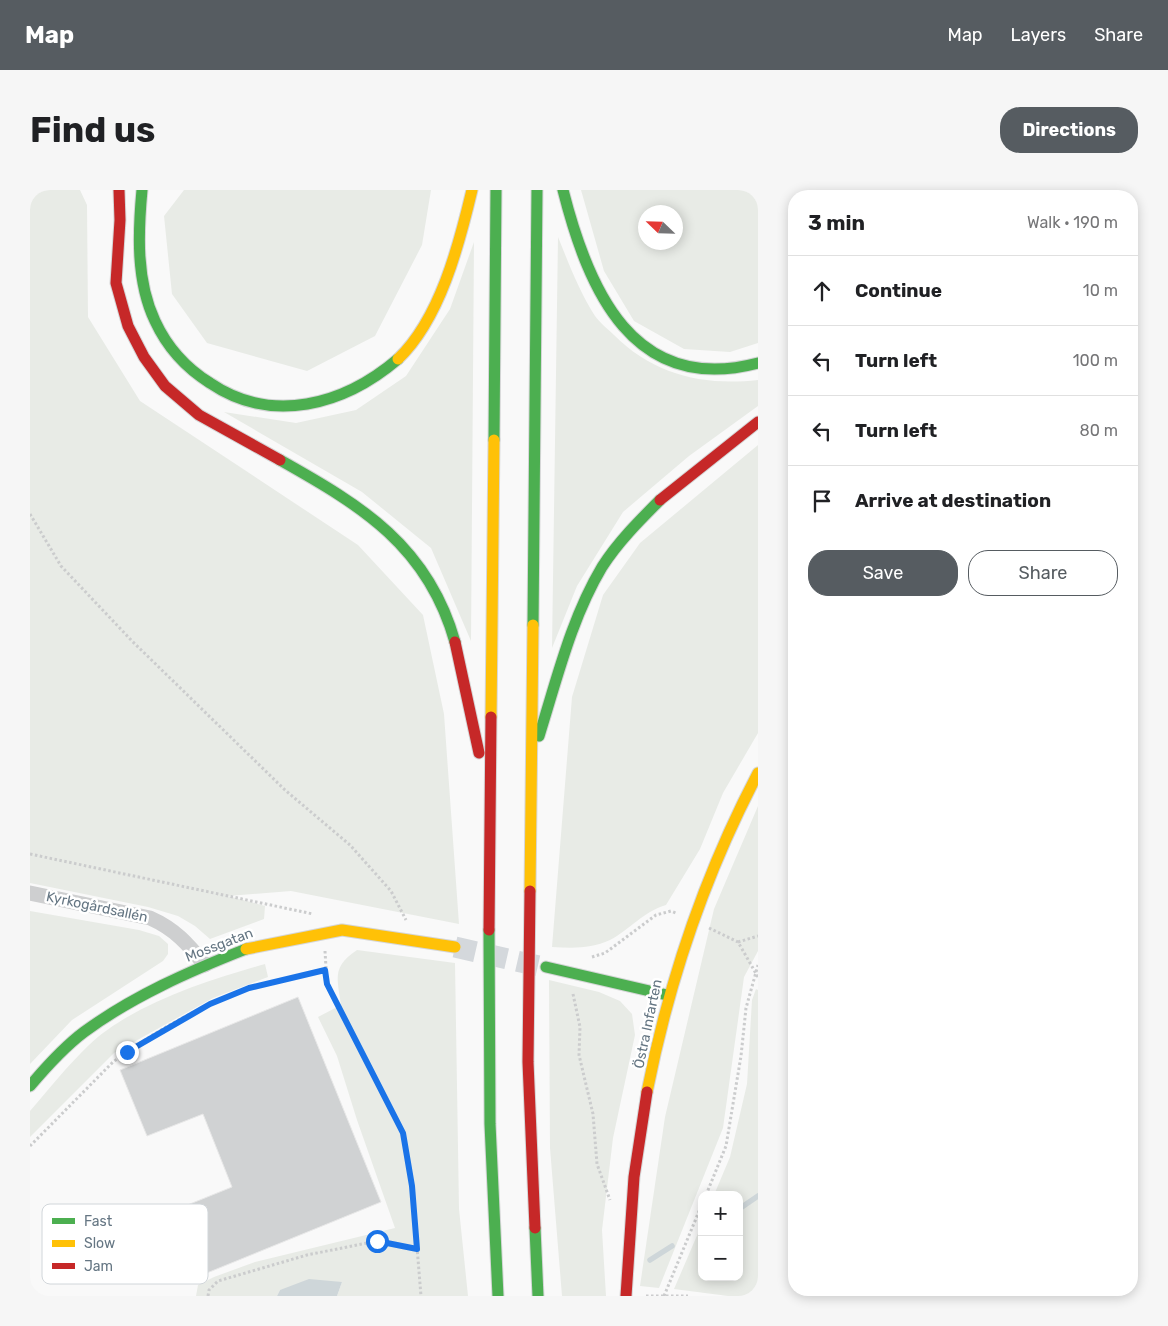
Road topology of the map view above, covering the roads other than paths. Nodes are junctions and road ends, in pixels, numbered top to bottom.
1 (118, 190) edge
2 (142, 190) edge
3 (472, 190) edge
4 (496, 190) edge
5 (537, 190) edge
6 (563, 190) edge
7 (108, 226) dead end
8 (116, 269) junction
9 (758, 363) edge
10 (758, 422) edge
11 (531, 762) junction
12 (758, 773) edge
13 (489, 804) junction
14 (30, 893) edge
15 (455, 947) tunnel mouth
16 (205, 965) junction
17 (546, 967) tunnel mouth
18 (668, 996) junction
19 (30, 1086) edge
20 (498, 1296) edge
21 (538, 1296) edge
22 (626, 1296) edge

1 - 8 main road
2 - 3 main road
4 - 13 main road
5 - 11 main road
6 - 9 main road
7 - 8 main road
8 - 13 main road
10 - 11 main road
11 - 21 main road
12 - 18 main road, Östra Infarten
13 - 20 main road
14 - 16 street, Kyrkogårdsallén
15 - 16 main road, Mossgatan
16 - 19 main road, Mossgatan
17 - 18 main road
18 - 22 main road, Östra Infarten

